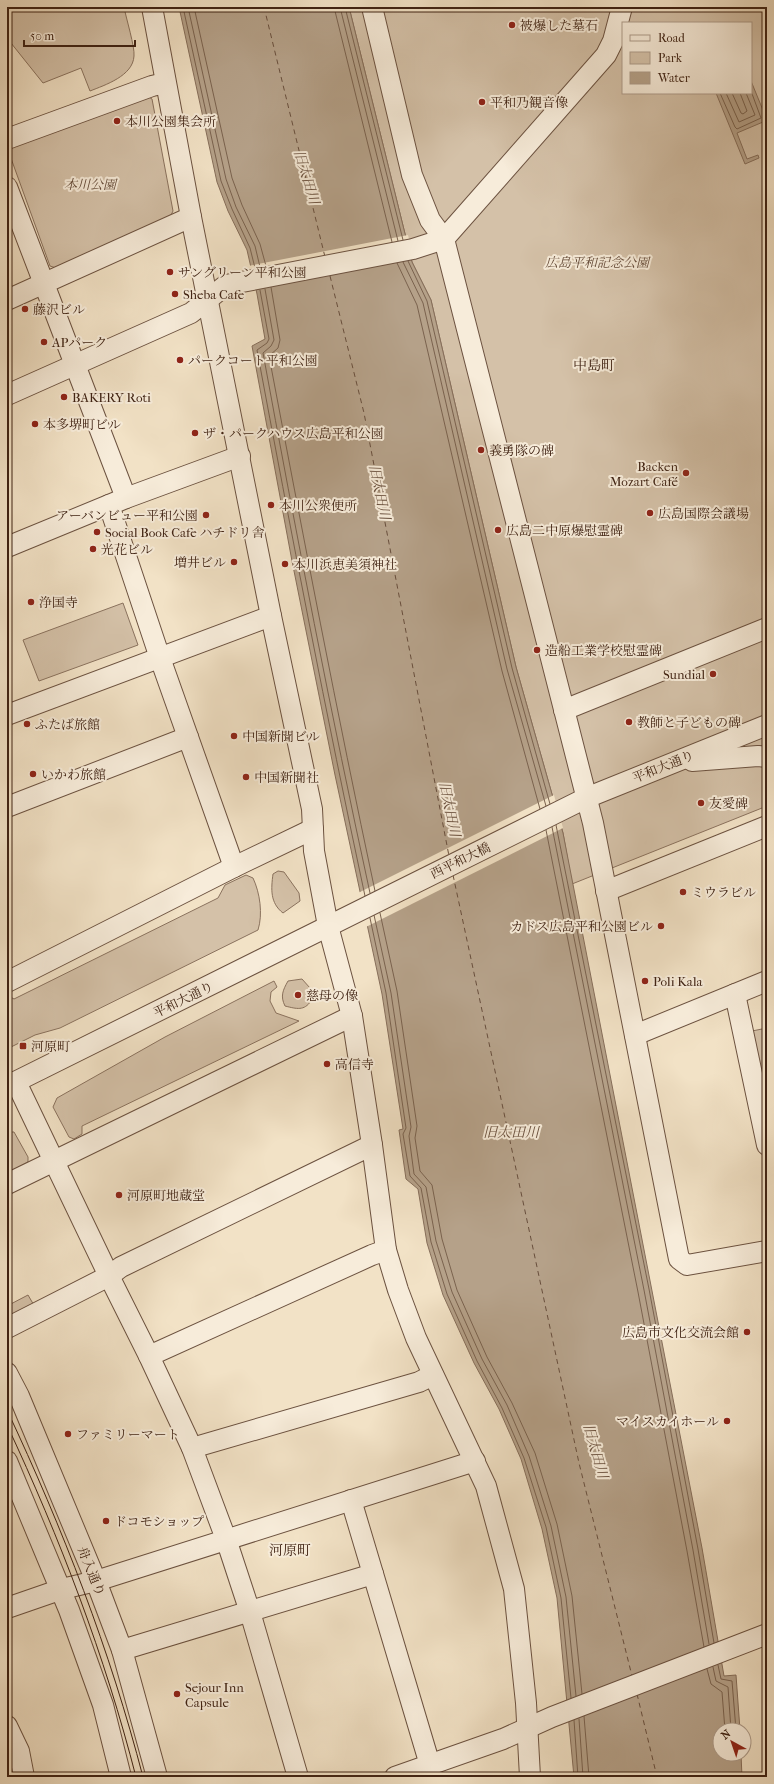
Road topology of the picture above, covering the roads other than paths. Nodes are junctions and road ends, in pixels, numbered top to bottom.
1 (152, 7) edge
2 (372, 7) edge
3 (622, 7) edge
4 (165, 83) junction
5 (7, 139) edge
6 (7, 187) edge
7 (12, 213) edge
8 (191, 217) junction
9 (444, 239) junction
10 (43, 284) junction
11 (7, 300) edge
12 (208, 300) junction
13 (74, 365) junction
14 (7, 395) edge
15 (240, 456) junction
16 (118, 502) junction
17 (7, 547) edge
18 (271, 616) junction
19 (767, 628) edge
20 (160, 658) junction
21 (564, 710) junction
22 (7, 715) edge
23 (767, 725) edge
24 (188, 737) junction
25 (767, 757) edge
26 (670, 763) junction
27 (586, 798) junction
28 (7, 807) edge
29 (560, 810) joint
30 (767, 826) edge
31 (313, 829) junction
32 (234, 867) junction
33 (606, 891) junction
34 (359, 910) joint
35 (328, 926) junction
36 (767, 981) edge
37 (7, 982) edge
38 (735, 994) junction
39 (352, 1016) junction
40 (635, 1035) junction
41 (11, 1084) edge
42 (372, 1145) junction
43 (767, 1145) edge
44 (53, 1161) junction
45 (7, 1184) edge
46 (386, 1250) junction
47 (767, 1251) edge
48 (109, 1276) junction
49 (7, 1328) edge
50 (149, 1356) junction
51 (7, 1373) edge
52 (432, 1375) junction
53 (192, 1448) junction
54 (7, 1461) edge
55 (475, 1461) junction
56 (351, 1500) junction
57 (226, 1539) junction
58 (373, 1574) junction
59 (96, 1580) junction
60 (62, 1589) junction
61 (7, 1608) edge
62 (250, 1612) junction
63 (767, 1634) edge
64 (122, 1650) junction
65 (7, 1726) edge
66 (528, 1729) junction
67 (430, 1765) junction
68 (24, 1777) edge
69 (121, 1777) edge
70 (157, 1777) edge
71 (298, 1777) edge
72 (395, 1777) edge
73 (530, 1777) edge

1 - 4 street
2 - 9 street
3 - 9 street
4 - 5 street
4 - 8 street
6 - 7 street
7 - 10 street
8 - 10 street
8 - 12 street
9 - 12 street
9 - 21 street
10 - 11 street
10 - 13 street
12 - 13 street
12 - 15 street
13 - 14 street
13 - 16 street
15 - 16 street
15 - 18 street
16 - 17 street
16 - 20 street
18 - 20 street
18 - 31 street
19 - 21 street
20 - 22 street
20 - 24 street
21 - 27 street
23 - 26 street, 平和大通り
24 - 28 street
24 - 32 street
25 - 26 street
26 - 27 street, 平和大通り
27 - 29 street, 平和大通り
27 - 33 street
29 - 34 street, 西平和大橋
30 - 33 street
31 - 32 street
31 - 35 street
32 - 37 street
33 - 40 street
34 - 35 street, 平和大通り
35 - 39 street
35 - 41 street, 平和大通り
36 - 38 street
38 - 40 street
38 - 43 street
39 - 42 street
39 - 44 street
40 - 47 street
41 - 44 street
42 - 46 street
42 - 48 street
44 - 45 street
44 - 48 street
46 - 50 street
46 - 52 street
48 - 49 street
48 - 50 street
50 - 53 street
51 - 59 street, 舟入通り
52 - 53 street
52 - 55 street
53 - 57 street
54 - 60 street
55 - 56 street
55 - 66 street
56 - 57 street
56 - 58 street
57 - 59 street
57 - 62 street
58 - 62 street
58 - 67 street
59 - 60 street
59 - 64 street, 舟入通り
60 - 61 street
60 - 69 street
62 - 64 street
62 - 71 street
63 - 66 street
64 - 70 street, 舟入通り
65 - 68 street
66 - 67 street
66 - 73 street
67 - 72 street

